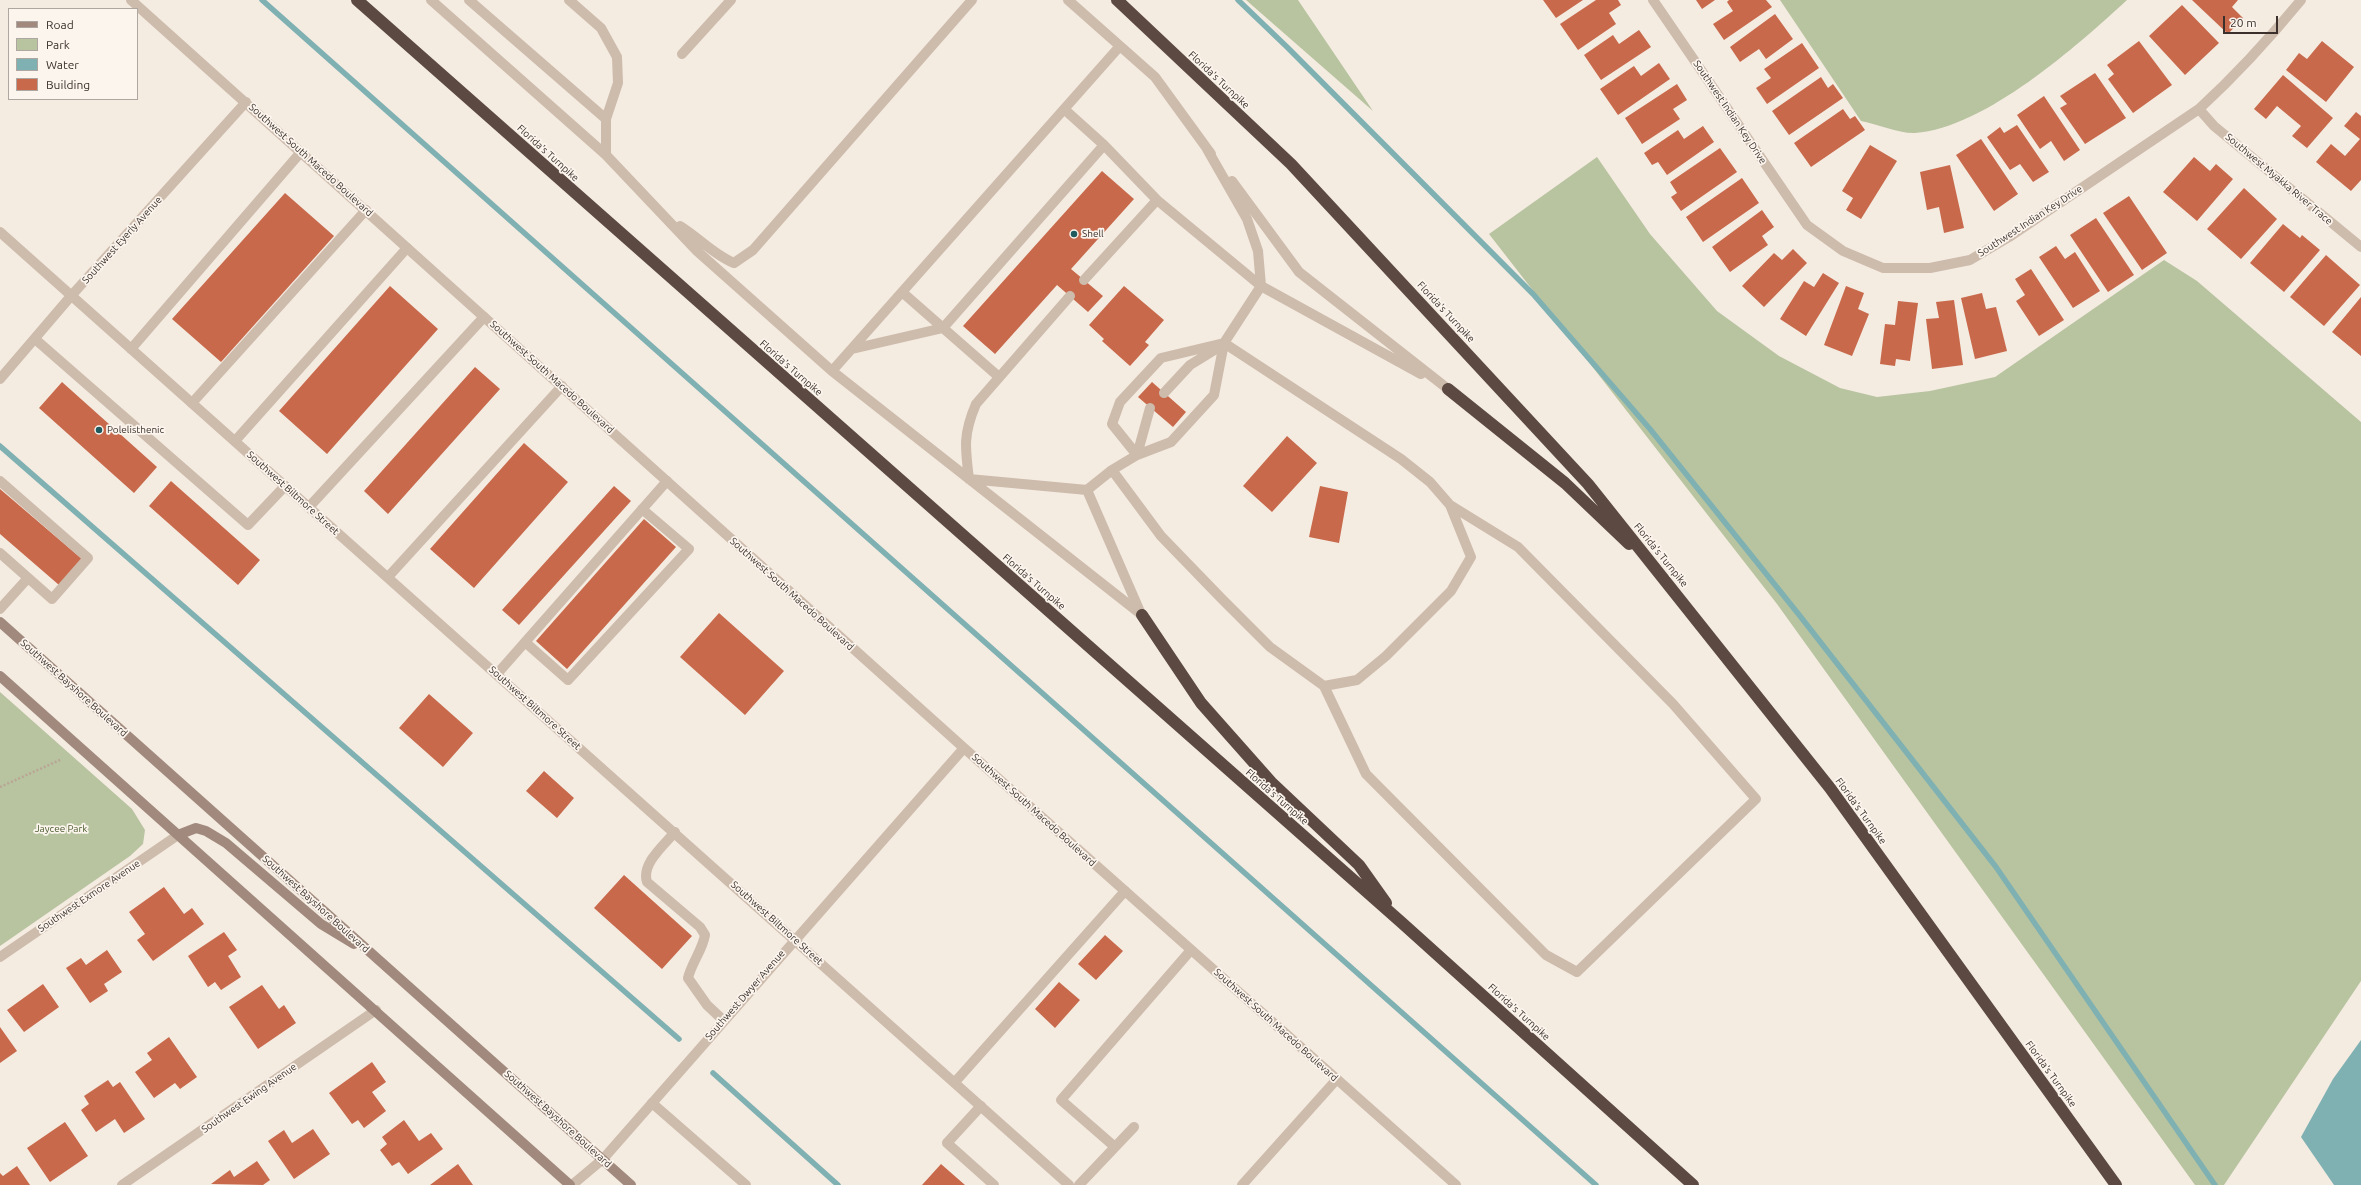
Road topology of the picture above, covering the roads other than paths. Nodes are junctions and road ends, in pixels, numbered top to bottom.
1 (131, 0) edge
2 (357, 0) edge
3 (431, 0) edge
4 (469, 0) edge
5 (569, 0) edge
6 (731, 0) edge
7 (972, 0) edge
8 (1068, 0) edge
9 (1117, 0) edge
10 (1653, 0) edge
11 (2301, 0) edge
12 (1120, 46) junction
13 (682, 54) dead end
14 (246, 102) junction
15 (1064, 109) junction
16 (2199, 109) junction
17 (606, 119) junction
18 (1104, 145) junction
19 (1207, 148) junction
20 (301, 152) junction
21 (606, 155) junction
22 (1157, 200) junction
23 (366, 210) junction
24 (670, 220) junction
25 (0, 232) edge
26 (2361, 247) edge
27 (408, 248) junction
28 (1084, 280) dead end
29 (1261, 286) junction
30 (902, 292) junction
31 (71, 296) junction
32 (1070, 296) dead end
33 (484, 317) junction
34 (943, 328) junction
35 (34, 339) junction
36 (1224, 343) junction
37 (131, 349) junction
38 (852, 349) junction
39 (832, 371) junction
40 (1000, 377) junction
41 (0, 379) edge
42 (562, 386) junction
43 (1448, 389) junction
44 (1164, 393) dead end
45 (192, 403) junction
46 (1150, 408) dead end
47 (235, 441) junction
48 (1137, 455) junction
49 (1112, 470) junction
50 (969, 479) junction
51 (0, 481) edge
52 (667, 481) junction
53 (285, 486) junction
54 (1087, 490) junction
55 (1450, 504) junction
56 (309, 507) junction
57 (642, 509) junction
58 (0, 553) edge
59 (388, 577) junction
60 (28, 578) junction
61 (1665, 578) junction
62 (0, 609) edge
63 (1142, 615) junction
64 (0, 622) edge
65 (525, 642) junction
66 (497, 674) junction
67 (0, 676) edge
68 (1324, 686) junction
69 (964, 748) junction
70 (675, 832) junction
71 (178, 835) junction
72 (1125, 891) junction
73 (1401, 922) junction
74 (795, 939) junction
75 (362, 946) junction
76 (1192, 950) junction
77 (0, 957) edge
78 (376, 1010) junction
79 (723, 1020) junction
80 (1337, 1079) junction
81 (955, 1082) junction
82 (652, 1103) junction
83 (981, 1106) junction
84 (1134, 1127) dead end
85 (1115, 1147) junction
86 (603, 1159) junction
87 (122, 1185) edge
88 (571, 1185) edge
89 (632, 1185) edge
90 (746, 1185) edge
91 (994, 1185) edge
92 (1069, 1185) edge
93 (1079, 1185) edge
94 (1242, 1185) edge
95 (1456, 1185) edge
96 (1692, 1185) edge
97 (2116, 1185) edge

1 - 14 street, Southwest South Macedo Boulevard
2 - 73 highway, Florida's Turnpike
3 - 21 street
4 - 17 street
5 - 17 street
6 - 13 street
7 - 24 street
8 - 12 street
9 - 61 highway, Florida's Turnpike
10 - 16 street, Southwest Indian Key Drive
11 - 16 street, Southwest Indian Key Drive
12 - 15 street
12 - 19 street
14 - 20 street, Southwest South Macedo Boulevard
14 - 31 street, Southwest Eyerly Avenue
15 - 18 street
15 - 30 street
16 - 26 street, Southwest Myakka River Trace
17 - 21 street
18 - 22 street
18 - 34 street
19 - 29 street
19 - 43 street
20 - 23 street, Southwest South Macedo Boulevard
20 - 37 street
21 - 24 street
22 - 28 street
22 - 29 street
23 - 27 street, Southwest South Macedo Boulevard
23 - 45 street
24 - 39 street
25 - 31 street, Southwest Biltmore Street
27 - 33 street, Southwest South Macedo Boulevard
27 - 47 street
29 - 36 street
29 - 43 street
30 - 34 street
30 - 38 street
31 - 35 street, Southwest Eyerly Avenue
31 - 37 street, Southwest Biltmore Street
32 - 40 street
33 - 42 street, Southwest South Macedo Boulevard
33 - 56 street
34 - 38 street
34 - 40 street
35 - 41 street, Southwest Eyerly Avenue
35 - 53 street
36 - 44 street
36 - 48 street
36 - 48 street
36 - 55 street
37 - 45 street, Southwest Biltmore Street
38 - 39 street
39 - 50 street
40 - 50 street
42 - 52 street, Southwest South Macedo Boulevard
42 - 59 street
43 - 61 highway
45 - 47 street, Southwest Biltmore Street
46 - 48 street
47 - 53 street, Southwest Biltmore Street
48 - 49 street
49 - 54 street
49 - 68 street
50 - 54 street
50 - 63 street
51 - 60 street
52 - 57 street
52 - 69 street, Southwest South Macedo Boulevard
53 - 56 street, Southwest Biltmore Street
54 - 63 street
55 - 68 street
55 - 68 street
56 - 59 street, Southwest Biltmore Street
57 - 65 street
57 - 65 street
58 - 60 street
59 - 66 street, Southwest Biltmore Street
60 - 62 street
61 - 97 highway, Florida's Turnpike
63 - 73 highway
64 - 75 main road, Southwest Bayshore Boulevard
65 - 66 street
66 - 70 street, Southwest Biltmore Street
67 - 71 main road
69 - 72 street, Southwest South Macedo Boulevard
69 - 74 street, Southwest Dwyer Avenue
70 - 74 street, Southwest Biltmore Street
70 - 79 street
71 - 75 main road
71 - 77 street, Southwest Exmore Avenue
71 - 78 main road
72 - 76 street, Southwest South Macedo Boulevard
72 - 81 street
73 - 96 highway, Florida's Turnpike
74 - 79 street, Southwest Dwyer Avenue
74 - 81 street, Southwest Biltmore Street
75 - 86 main road, Southwest Bayshore Boulevard
76 - 80 street, Southwest South Macedo Boulevard
76 - 85 street
78 - 87 street, Southwest Ewing Avenue
78 - 88 main road
79 - 82 street, Southwest Dwyer Avenue
80 - 94 street
80 - 95 street, Southwest South Macedo Boulevard
81 - 83 street, Southwest Biltmore Street
82 - 86 street, Southwest Dwyer Avenue
82 - 90 street
83 - 91 street
83 - 92 street, Southwest Biltmore Street
84 - 85 street
85 - 93 street
86 - 88 street, Southwest Dwyer Avenue
86 - 89 main road, Southwest Bayshore Boulevard

